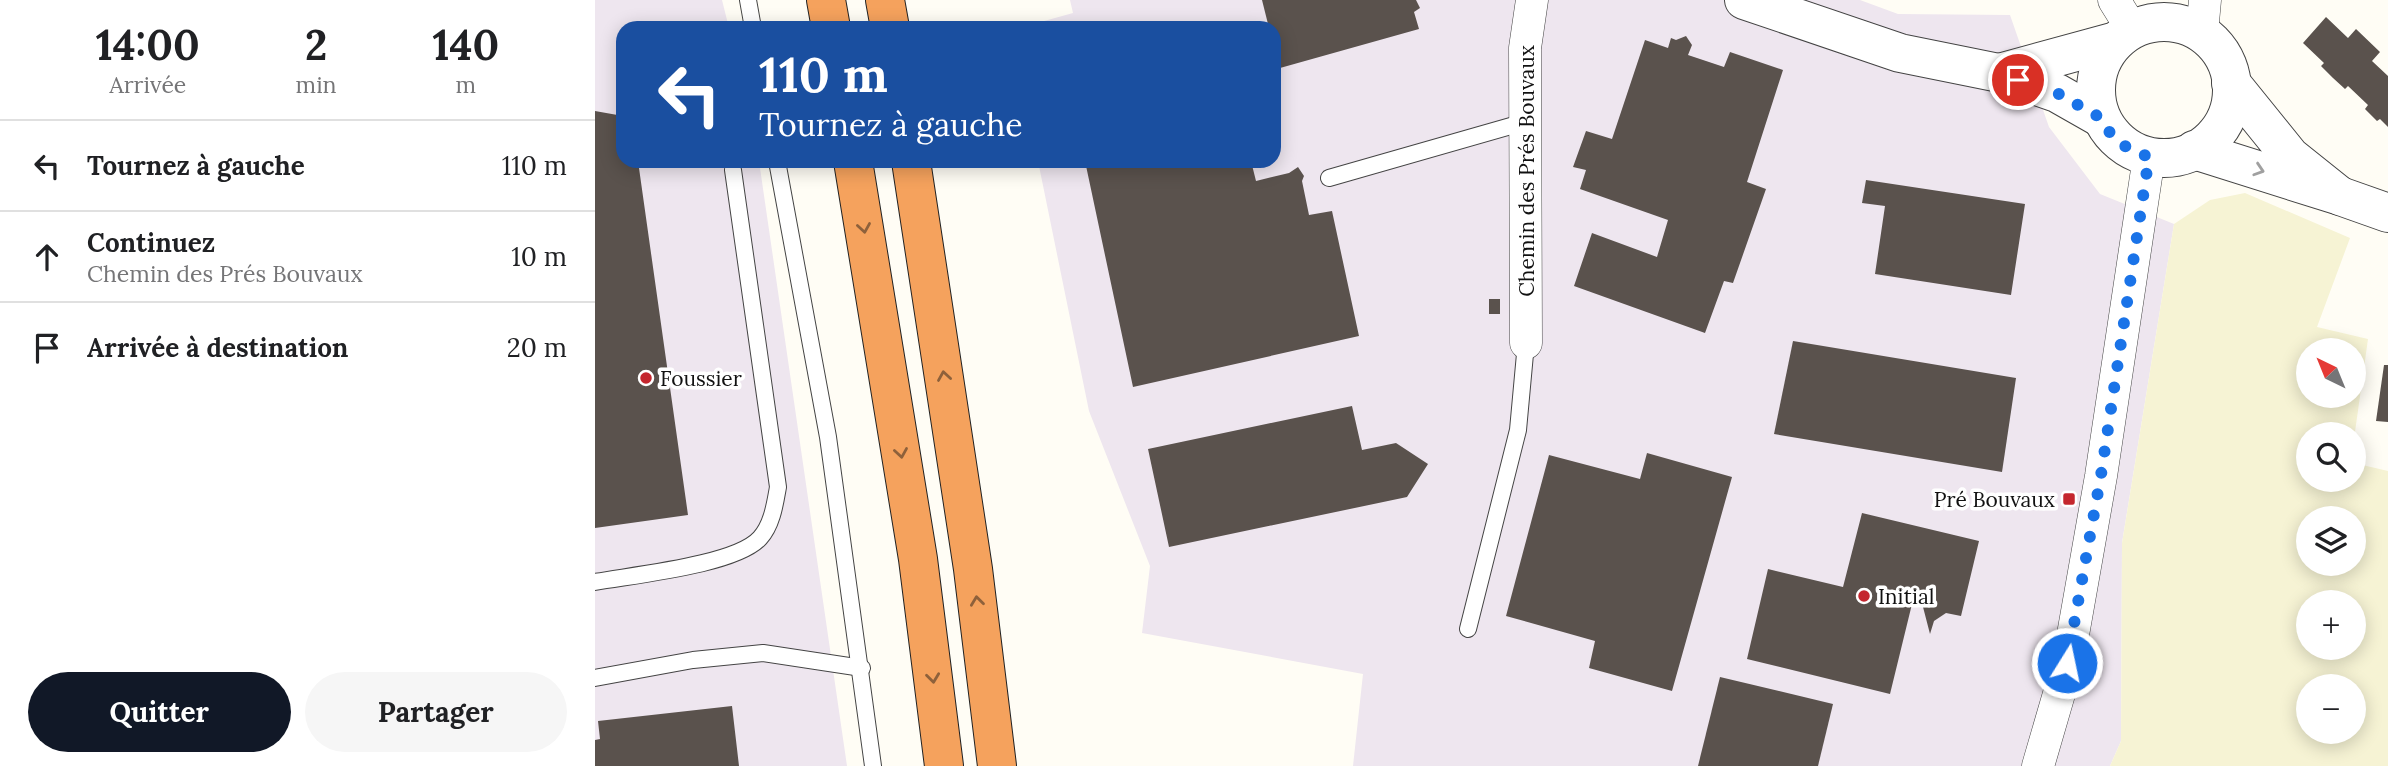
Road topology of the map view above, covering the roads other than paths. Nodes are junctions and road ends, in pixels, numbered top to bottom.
1 (748, 0) edge
2 (826, 0) edge
3 (885, 0) edge
4 (1532, 0) edge
5 (1744, 0) edge
6 (2204, 16) edge
7 (752, 21) edge
8 (830, 21) edge
9 (889, 21) edge
10 (2120, 23) edge
11 (1999, 73) junction
12 (2231, 83) junction
13 (2101, 118) junction
14 (1525, 122) junction
15 (2194, 150) junction
16 (2149, 157) junction
17 (779, 168) edge
18 (854, 168) edge
19 (912, 168) edge
20 (733, 170) dead end
21 (1329, 178) dead end
22 (2340, 196) junction
23 (2388, 213) edge
24 (1526, 343) joint
25 (595, 582) edge
26 (1468, 629) dead end
27 (862, 668) junction
28 (595, 678) edge
29 (873, 766) edge
30 (944, 766) edge
31 (997, 766) edge
32 (2038, 766) edge

1 - 7 lane
2 - 8 highway
3 - 9 highway
4 - 14 street, Chemin des Prés Bouvaux
5 - 11 street
6 - 10 street
6 - 12 street
10 - 11 street
10 - 13 street
11 - 13 street
12 - 15 street
12 - 22 street
13 - 16 street
14 - 21 lane
14 - 24 street, Chemin des Prés Bouvaux
15 - 16 street
15 -> 22 street
16 - 32 street
17 - 27 lane
18 -> 30 highway
31 -> 19 highway
20 - 25 lane
22 - 23 street
24 - 26 lane
27 - 28 lane
27 - 29 lane

